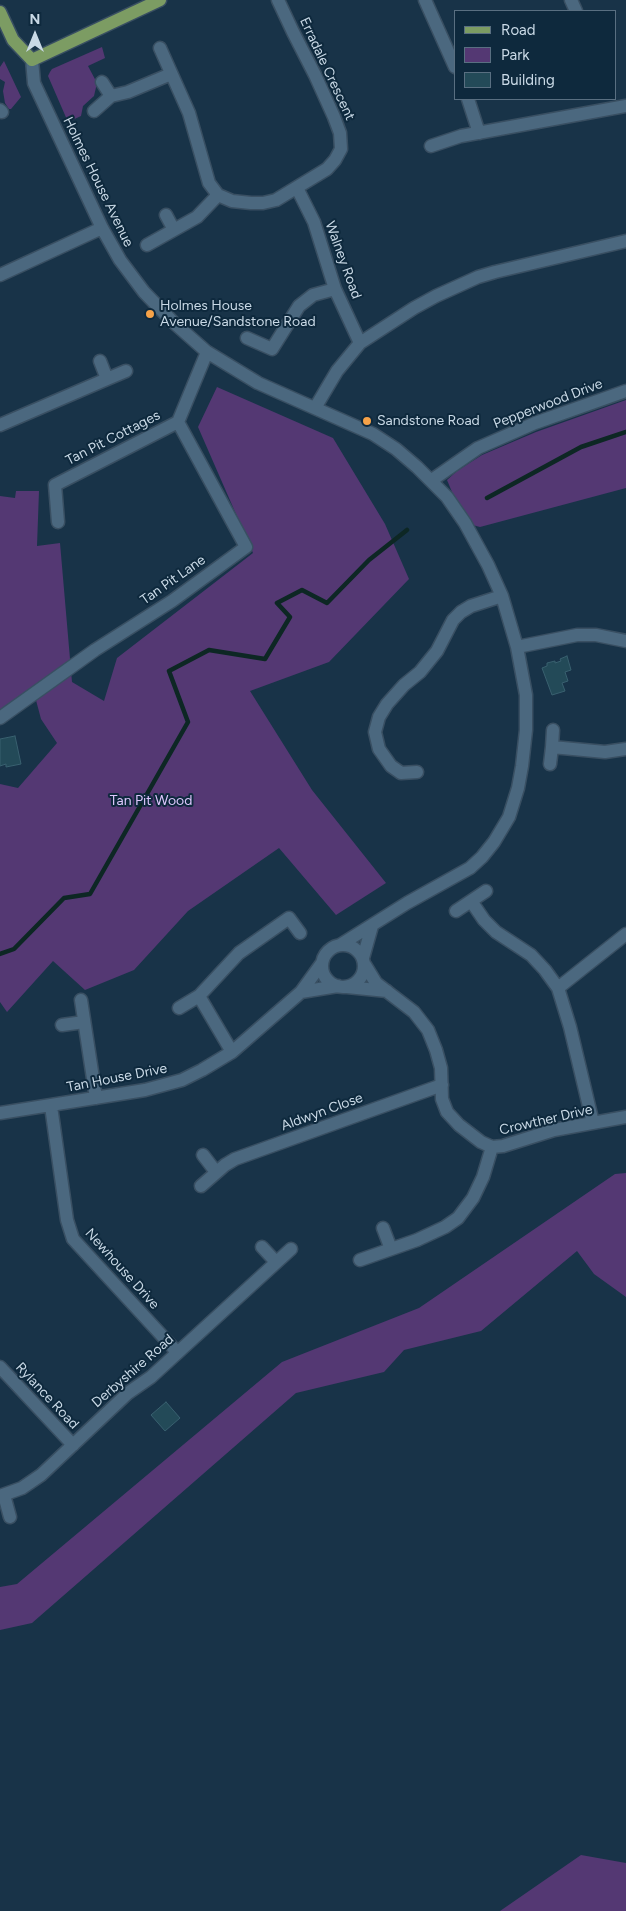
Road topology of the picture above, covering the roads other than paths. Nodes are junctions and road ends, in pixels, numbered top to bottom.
1 (278, 0) edge
2 (425, 0) edge
3 (157, 1) edge
4 (0, 12) edge
5 (160, 48) dead end
6 (32, 60) junction
7 (454, 65) edge
8 (171, 74) junction
9 (102, 82) dead end
10 (111, 96) junction
11 (468, 100) edge
12 (619, 104) edge
13 (94, 111) dead end
14 (479, 133) junction
15 (430, 146) dead end
16 (297, 188) junction
17 (218, 195) junction
18 (166, 216) dead end
19 (102, 228) junction
20 (174, 230) junction
21 (626, 241) edge
22 (147, 245) dead end
23 (0, 275) edge
24 (335, 289) junction
25 (247, 338) dead end
26 (360, 343) junction
27 (207, 352) junction
28 (100, 361) dead end
29 (126, 371) dead end
30 (107, 379) junction
31 (626, 390) edge
32 (316, 408) junction
33 (178, 422) junction
34 (0, 425) edge
35 (432, 480) junction
36 (58, 522) dead end
37 (502, 596) junction
38 (626, 641) edge
39 (517, 647) junction
40 (0, 718) edge
41 (553, 730) dead end
42 (552, 747) junction
43 (626, 749) edge
44 (550, 764) dead end
45 (417, 772) dead end
46 (486, 891) dead end
47 (471, 901) junction
48 (456, 911) dead end
49 (372, 926) junction
50 (300, 933) dead end
51 (626, 934) edge
52 (340, 945) junction
53 (364, 961) junction
54 (322, 963) junction
55 (342, 987) junction
56 (558, 988) junction
57 (386, 991) junction
58 (300, 992) junction
59 (198, 996) junction
60 (81, 1000) dead end
61 (179, 1008) dead end
62 (84, 1022) junction
63 (62, 1025) dead end
64 (232, 1052) junction
65 (442, 1085) junction
66 (96, 1098) junction
67 (51, 1106) junction
68 (0, 1113) edge
69 (626, 1117) edge
70 (593, 1123) junction
71 (492, 1147) junction
72 (203, 1154) dead end
73 (216, 1172) junction
74 (201, 1186) dead end
75 (383, 1228) dead end
76 (262, 1247) dead end
77 (292, 1249) dead end
78 (391, 1250) junction
79 (360, 1260) dead end
80 (276, 1262) junction
81 (177, 1352) junction
82 (0, 1367) edge
83 (73, 1445) junction
84 (2, 1495) edge
85 (10, 1517) dead end

1 - 16 street, Erradale Crescent
2 - 7 street
3 - 6 main road
4 - 6 main road
5 - 8 street
6 - 19 street, Holmes House Avenue
8 - 10 street
8 - 17 street
9 - 10 street
10 - 13 street
11 - 14 street
12 - 14 street
14 - 15 street
16 - 17 street, Erradale Crescent
16 - 24 street, Walney Road
17 - 20 street
18 - 20 street
19 - 23 street
19 - 27 street, Holmes House Avenue
20 - 22 street
21 - 26 street
24 - 25 street
24 - 26 street, Walney Road
26 - 32 street
27 - 32 street, Holmes House Avenue
27 - 33 street, Tan Pit Cottages
28 - 30 street
29 - 30 street
30 - 34 street
31 - 35 street, Pepperwood Drive
32 - 35 street, Holmes House Avenue
33 - 36 street, Tan Pit Cottages
33 - 40 street, Tan Pit Lane
35 - 37 street, Holmes House Avenue
37 - 39 street, Holmes House Avenue
37 - 45 street
38 - 39 street
39 - 49 street, Holmes House Avenue
41 - 42 street
42 - 43 street
42 - 44 street
46 - 47 street
47 - 48 street
47 - 56 street
49 - 52 street, Holmes House Avenue
49 - 53 street
50 - 59 street
51 - 56 street
52 - 53 street
52 - 54 street
53 - 55 street
53 - 57 street, Crowther Drive
54 - 55 street
54 - 58 street, Tan House Drive
55 - 57 street
55 - 58 street
56 - 70 street
57 - 65 street, Crowther Drive
58 - 64 street, Tan House Drive
59 - 61 street
59 - 64 street
60 - 62 street
62 - 63 street
62 - 66 street
64 - 66 street, Tan House Drive
65 - 71 street, Crowther Drive
65 - 73 street, Aldwyn Close
66 - 67 street, Tan House Drive
67 - 68 street, Tan House Drive
67 - 81 street, Newhouse Drive
69 - 70 street, Crowther Drive
70 - 71 street, Crowther Drive
71 - 78 street
72 - 73 street
73 - 74 street, Aldwyn Close
75 - 78 street
76 - 80 street
77 - 80 street, Derbyshire Road
78 - 79 street
80 - 81 street, Derbyshire Road
81 - 83 street, Derbyshire Road
82 - 83 street, Rylance Road
83 - 84 street, Derbyshire Road
84 - 85 street, Derbyshire Road

